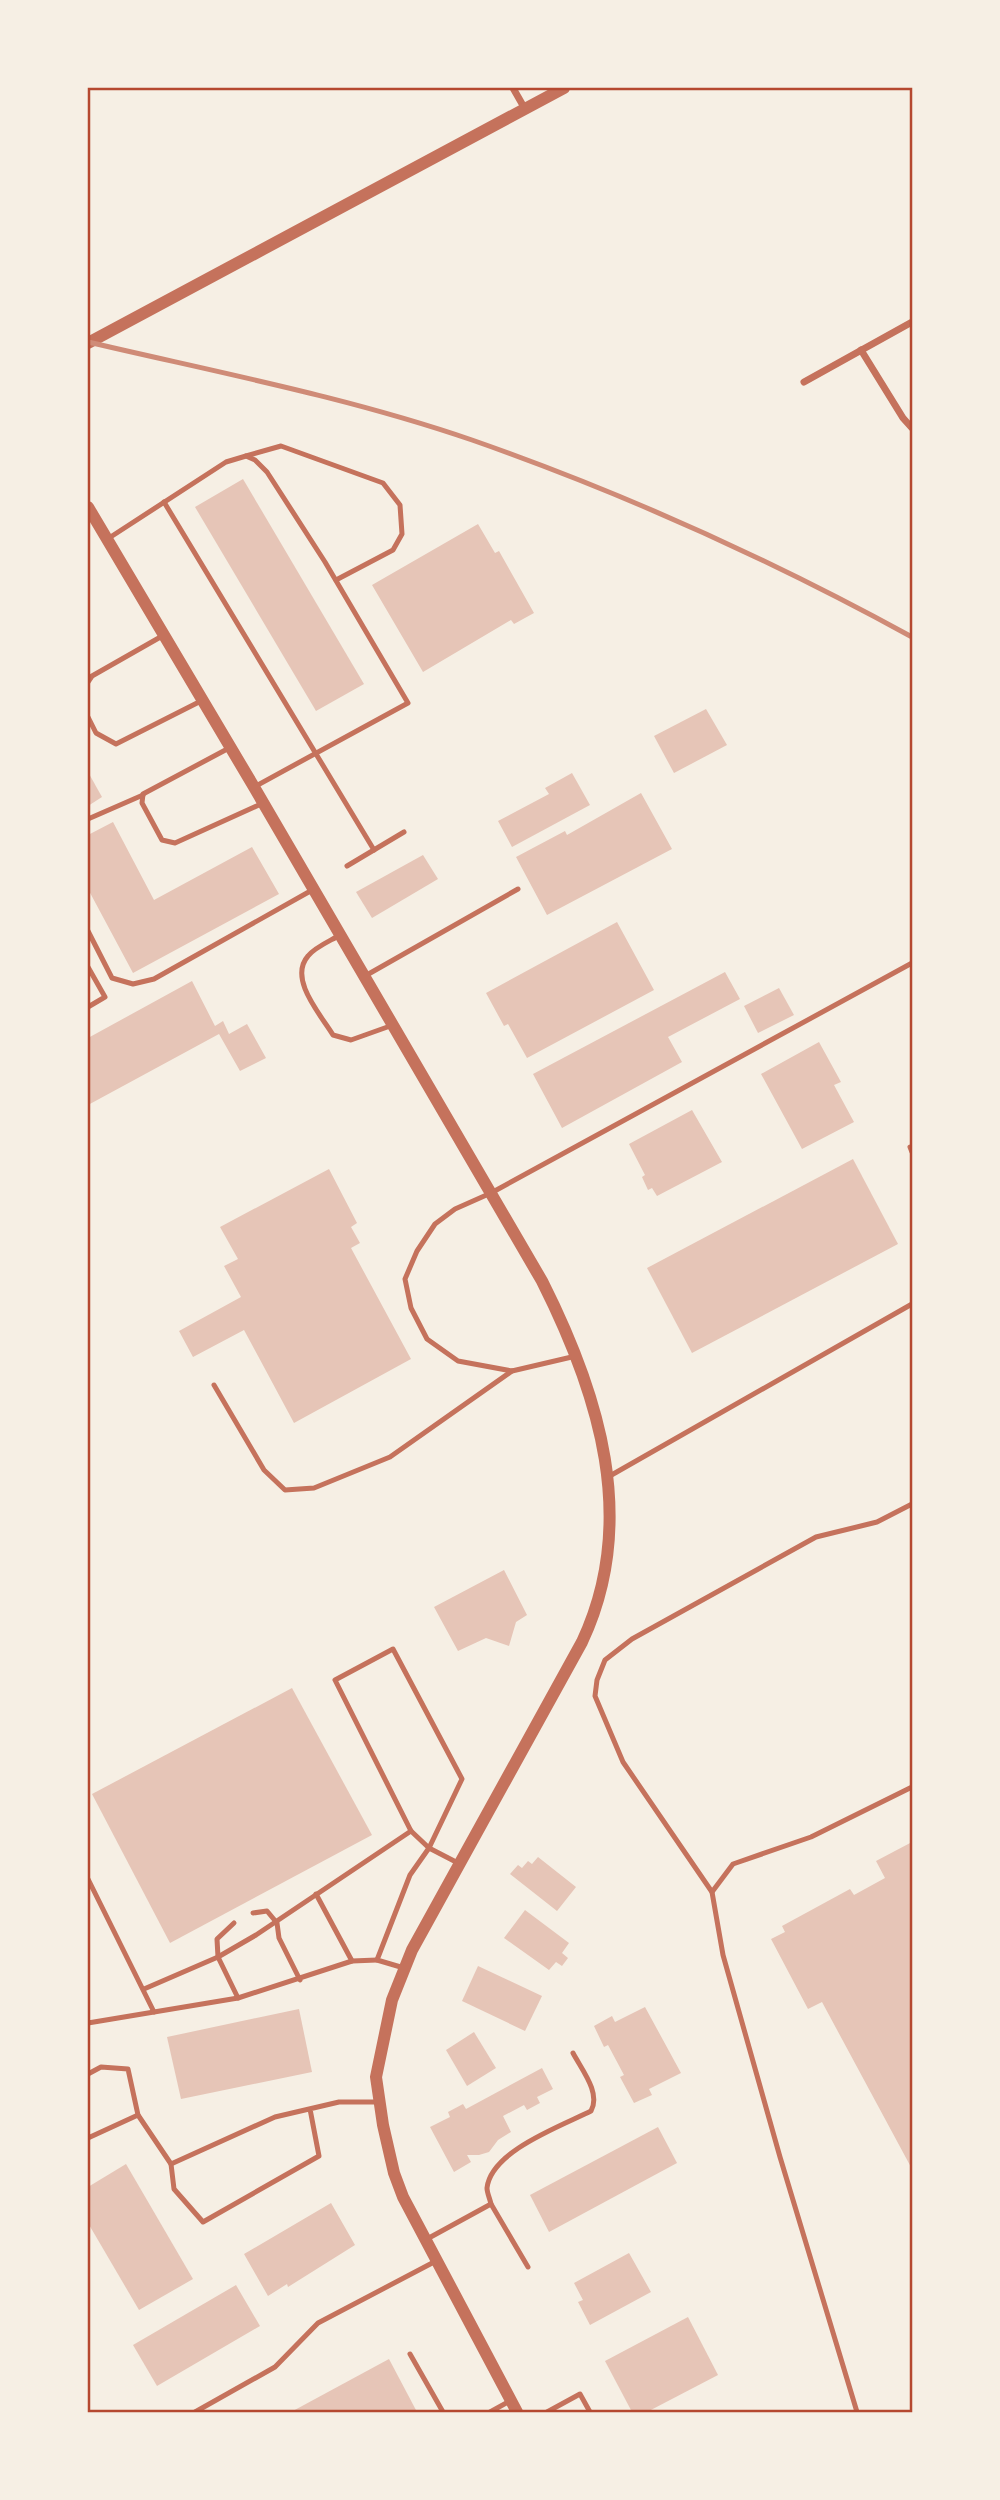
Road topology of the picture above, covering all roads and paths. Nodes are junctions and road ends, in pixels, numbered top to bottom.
1 (513, 88) edge
2 (564, 88) edge
3 (526, 108) junction
4 (912, 322) edge
5 (88, 342) edge
6 (861, 350) junction
7 (804, 382) dead end
8 (912, 428) edge
9 (246, 456) junction
10 (164, 502) junction
11 (88, 507) edge
12 (107, 540) junction
13 (336, 580) junction
14 (164, 635) junction
15 (88, 682) edge
16 (203, 700) junction
17 (88, 717) edge
18 (230, 747) junction
19 (314, 754) junction
20 (254, 787) junction
21 (143, 795) junction
22 (263, 803) junction
23 (88, 819) edge
24 (404, 832) dead end
25 (374, 850) junction
26 (347, 866) dead end
27 (314, 889) junction
28 (518, 890) dead end
29 (88, 931) edge
30 (340, 935) junction
31 (912, 963) edge
32 (88, 967) edge
33 (365, 976) junction
34 (88, 1007) edge
35 (393, 1025) junction
36 (491, 1193) junction
37 (912, 1304) edge
38 (576, 1356) junction
39 (512, 1371) junction
40 (214, 1385) dead end
41 (608, 1477) junction
42 (912, 1504) edge
43 (912, 1787) edge
44 (411, 1831) junction
45 (429, 1847) junction
46 (460, 1864) junction
47 (88, 1879) edge
48 (712, 1892) junction
49 (316, 1894) junction
50 (253, 1913) dead end
51 (234, 1923) dead end
52 (276, 1923) junction
53 (218, 1957) junction
54 (377, 1960) junction
55 (352, 1961) junction
56 (404, 1968) junction
57 (300, 1980) junction
58 (144, 1989) junction
59 (237, 1998) junction
60 (154, 2012) junction
61 (88, 2023) edge
62 (573, 2053) dead end
63 (88, 2074) edge
64 (380, 2102) junction
65 (310, 2109) junction
66 (138, 2115) junction
67 (88, 2138) edge
68 (171, 2164) junction
69 (491, 2204) junction
70 (425, 2240) junction
71 (436, 2261) junction
72 (528, 2267) dead end
73 (410, 2354) dead end
74 (513, 2407) edge
75 (195, 2413) edge
76 (443, 2413) edge
77 (490, 2413) edge
78 (547, 2413) edge
79 (590, 2413) edge
80 (857, 2413) edge

1 - 3 street
2 - 3 street
3 - 5 street
4 - 6 street
6 - 7 street
6 - 8 street
9 - 10 lane
9 - 13 lane
9 - 13 lane
10 - 12 lane
10 - 19 lane
11 - 12 street
12 - 14 street
13 - 19 lane
14 - 15 lane
14 - 16 street
16 - 17 lane
16 - 18 street
18 - 20 street
18 - 21 lane
19 - 20 lane
19 - 25 lane
20 - 22 street
21 - 22 lane
21 - 23 lane
22 - 27 street
24 - 25 lane
25 - 26 lane
27 - 29 lane
27 - 30 street
28 - 33 lane
30 - 33 street
30 - 35 lane
31 - 36 lane
32 - 34 lane
33 - 35 street
35 - 36 street
36 - 38 street
36 - 39 lane
37 - 41 lane
38 - 39 lane
38 - 41 street
39 - 40 lane
41 - 46 street
42 - 48 lane
43 - 48 lane
44 - 45 lane
44 - 45 lane
44 - 49 lane
45 - 46 lane
45 - 54 lane
46 - 56 street
47 - 58 lane
48 - 80 lane
49 - 52 lane
49 - 55 lane
50 - 52 lane
51 - 53 lane
52 - 53 lane
52 - 57 lane
53 - 58 lane
53 - 59 lane
54 - 55 lane
54 - 56 lane
55 - 57 lane
56 - 64 street
57 - 59 lane
58 - 60 lane
59 - 60 lane
60 - 61 lane
62 - 69 lane
63 - 66 lane
64 - 65 lane
64 - 70 street
65 - 68 lane
65 - 68 lane
66 - 67 lane
66 - 68 lane
69 - 70 lane
69 - 72 lane
70 - 71 street
71 - 74 street
71 - 75 lane
73 - 76 lane
74 - 77 lane
78 - 79 lane

